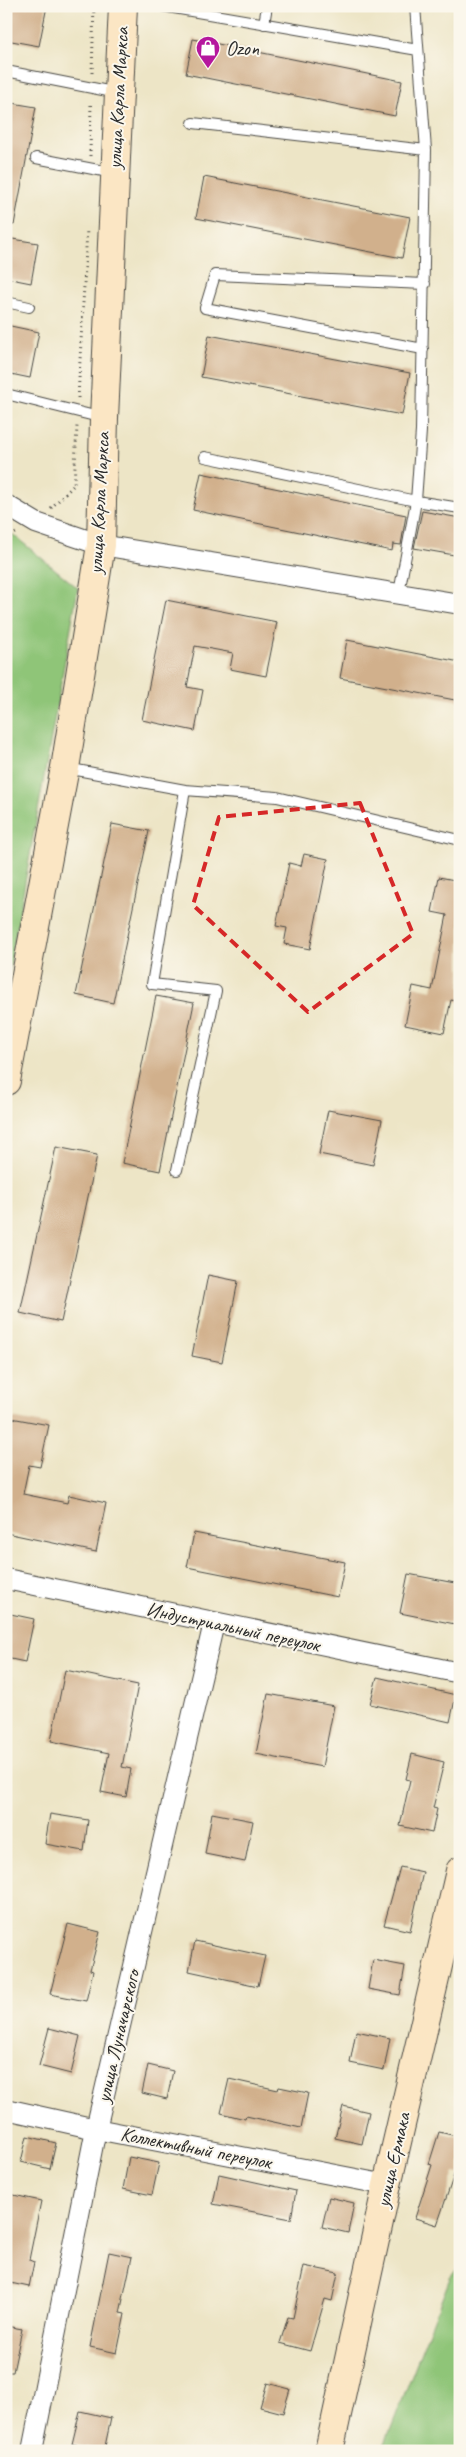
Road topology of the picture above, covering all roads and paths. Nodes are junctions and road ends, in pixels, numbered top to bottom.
1 (94, 6) edge
2 (123, 6) edge
3 (162, 6) edge
4 (267, 6) edge
5 (415, 6) edge
6 (264, 24) junction
7 (418, 50) junction
8 (6, 71) edge
9 (92, 89) junction
10 (119, 94) junction
11 (193, 123) dead end
12 (426, 150) junction
13 (36, 158) dead end
14 (103, 171) junction
15 (88, 227) dead end
16 (425, 284) junction
17 (6, 302) edge
18 (29, 307) dead end
19 (423, 348) junction
20 (6, 394) edge
21 (78, 412) junction
22 (104, 418) junction
23 (205, 457) dead end
24 (416, 501) junction
25 (6, 504) edge
26 (460, 508) edge
27 (36, 523) junction
28 (101, 545) junction
29 (399, 593) junction
30 (460, 604) edge
31 (65, 768) junction
32 (185, 790) junction
33 (460, 840) edge
34 (6, 1082) edge
35 (177, 1170) dead end
36 (6, 1579) edge
37 (214, 1623) junction
38 (460, 1673) edge
39 (460, 1870) edge
40 (6, 2109) edge
41 (96, 2130) junction
42 (387, 2184) junction
43 (32, 2451) edge
44 (329, 2451) edge

1 - 9 path
2 - 10 main road, улица Карла Маркса
3 - 6 lane
4 - 6 lane
5 - 7 lane
6 - 7 lane
7 - 12 lane
8 - 9 lane
9 - 10 lane
9 - 14 path
10 - 14 main road, улица Карла Маркса
11 - 12 lane
12 - 16 lane
13 - 14 lane
14 - 22 main road, улица Карла Маркса
15 - 21 path
16 - 19 lane
16 - 19 lane
17 - 18 lane
19 - 24 lane
20 - 21 lane
21 - 22 lane
21 - 27 path
22 - 28 main road, улица Карла Маркса
23 - 24 lane
24 - 26 lane
24 - 29 lane
25 - 27 street
27 - 28 street
28 - 29 street
28 - 31 main road, улица Карла Маркса
29 - 30 street
31 - 32 lane
31 - 34 main road, улица Карла Маркса
32 - 33 lane
32 - 35 lane
36 - 37 street, Индустриальный переулок
37 - 38 street, Индустриальный переулок
37 - 41 street, улица Луначарского
39 - 42 main road, улица Ермака
40 - 41 street, Коллективный переулок
41 - 42 street, Коллективный переулок
41 - 43 street, улица Луначарского
42 - 44 main road, улица Ермака

